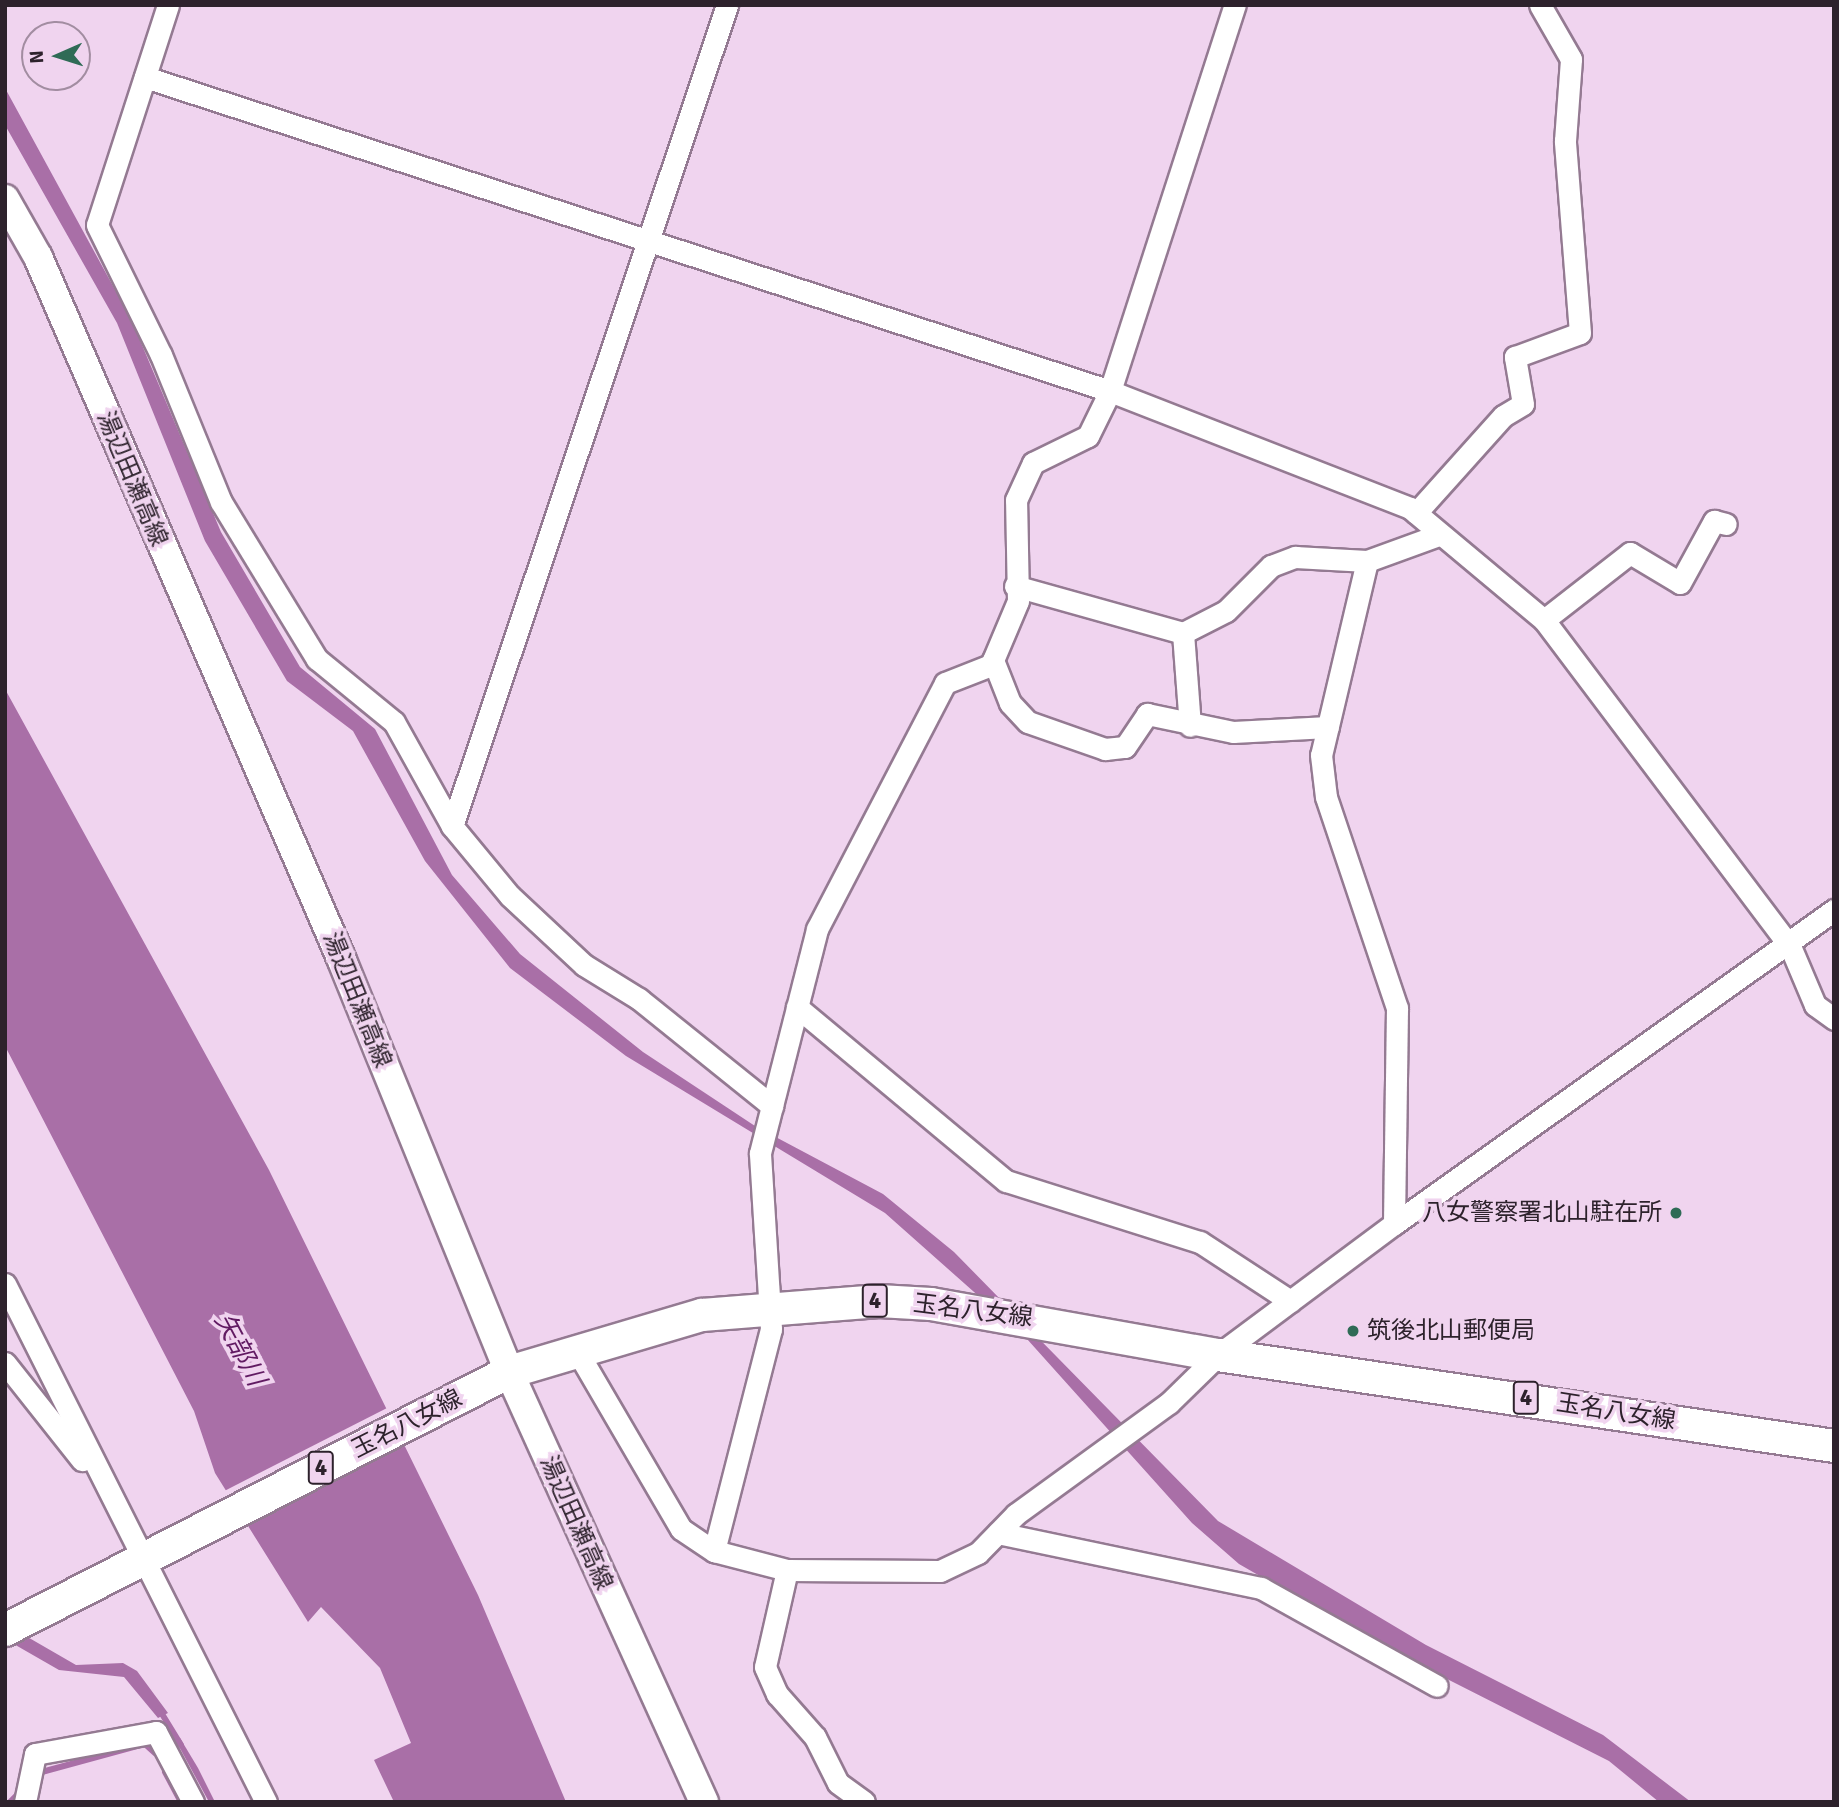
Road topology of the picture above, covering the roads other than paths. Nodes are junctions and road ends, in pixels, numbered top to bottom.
1 (168, 5) edge
2 (727, 5) edge
3 (1235, 5) edge
4 (1540, 5) edge
5 (145, 77) junction
6 (5, 200) edge
7 (649, 239) junction
8 (1110, 391) junction
9 (1416, 513) junction
10 (1726, 524) dead end
11 (1439, 535) junction
12 (1367, 561) junction
13 (1016, 586) junction
14 (1544, 620) junction
15 (1183, 633) junction
16 (993, 660) junction
17 (1190, 726) junction
18 (1328, 727) junction
19 (452, 825) junction
20 (1834, 910) edge
21 (1790, 946) junction
22 (797, 1007) junction
23 (1834, 1019) edge
24 (769, 1117) junction
25 (1394, 1224) junction
26 (5, 1284) edge
27 (1290, 1301) junction
28 (771, 1308) junction
29 (577, 1351) junction
30 (1218, 1355) junction
31 (5, 1363) edge
32 (498, 1378) junction
33 (1834, 1446) edge
34 (118, 1506) junction
35 (998, 1533) junction
36 (714, 1551) junction
37 (149, 1555) junction
38 (787, 1570) junction
39 (5, 1630) edge
40 (1437, 1686) dead end
41 (24, 1802) edge
42 (193, 1802) edge
43 (266, 1802) edge
44 (704, 1802) edge
45 (864, 1802) edge

1 - 5 street
2 - 7 street
3 - 8 street
4 - 9 street
5 - 7 street
5 - 19 street
6 - 32 main road, 湯辺田瀬高線
7 - 8 street
7 - 19 street
8 - 9 street
8 - 13 street
9 - 11 street
10 - 14 street
11 - 12 street
11 - 14 street
12 - 15 street
12 - 18 street
13 - 15 street
13 - 16 street
14 - 21 street
15 - 17 street
16 - 17 street
16 - 22 street
17 - 18 street
18 - 25 street
19 - 24 street
20 - 21 street
21 - 23 street
21 - 25 street
22 - 24 street
22 - 27 street
24 - 28 street
25 - 27 street
26 - 34 street
27 - 30 street
28 - 29 main road, 玉名八女線 / 4
28 - 30 main road, 玉名八女線 / 4
28 - 36 street
29 - 32 main road, 玉名八女線 / 4
29 - 36 street
30 - 33 main road, 玉名八女線 / 4
30 - 35 street
31 - 34 street
32 - 37 main road, 玉名八女線 / 4
32 - 44 main road, 湯辺田瀬高線
34 - 37 street
35 - 38 street
35 - 40 street
36 - 38 street
37 - 39 main road, 玉名八女線 / 4
37 - 43 street
38 - 45 street
41 - 42 street

